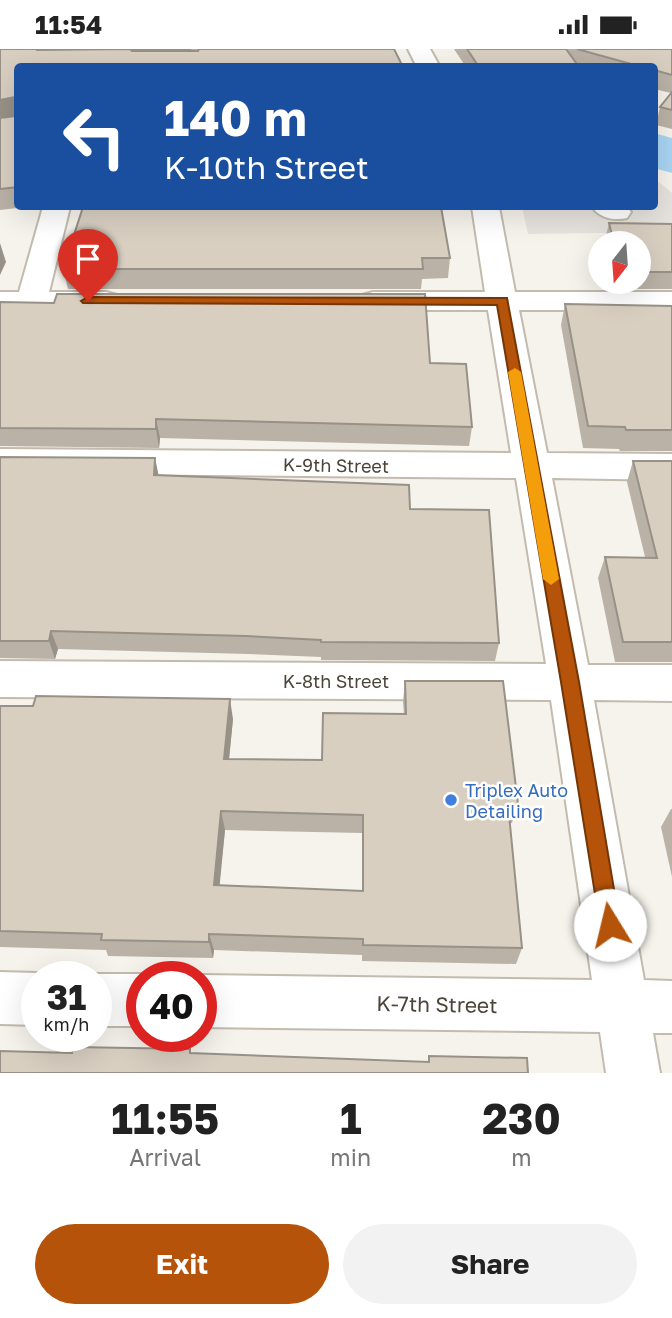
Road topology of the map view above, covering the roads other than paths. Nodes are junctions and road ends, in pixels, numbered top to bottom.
1 (55, 210) edge
2 (486, 210) edge
3 (0, 300) edge
4 (32, 301) junction
5 (129, 301) edge
6 (350, 301) edge
7 (502, 301) junction
8 (672, 302) edge
9 (0, 461) edge
10 (530, 466) junction
11 (672, 467) edge
12 (0, 679) edge
13 (570, 682) junction
14 (672, 683) edge
15 (0, 998) edge
16 (21, 999) edge
17 (217, 1001) edge
18 (648, 1007) edge
19 (633, 1073) edge

1 - 4 street
2 - 7 street
3 - 4 street
4 - 5 street
6 - 7 street
7 - 8 street
7 - 10 street
9 - 10 street, K-9th Street
10 - 11 street, K-9th Street
10 - 13 street
12 - 13 street, K-8th Street
13 - 14 street, K-8th Street
13 - 18 street
15 - 16 street
17 - 18 street, K-7th Street
18 - 19 street

